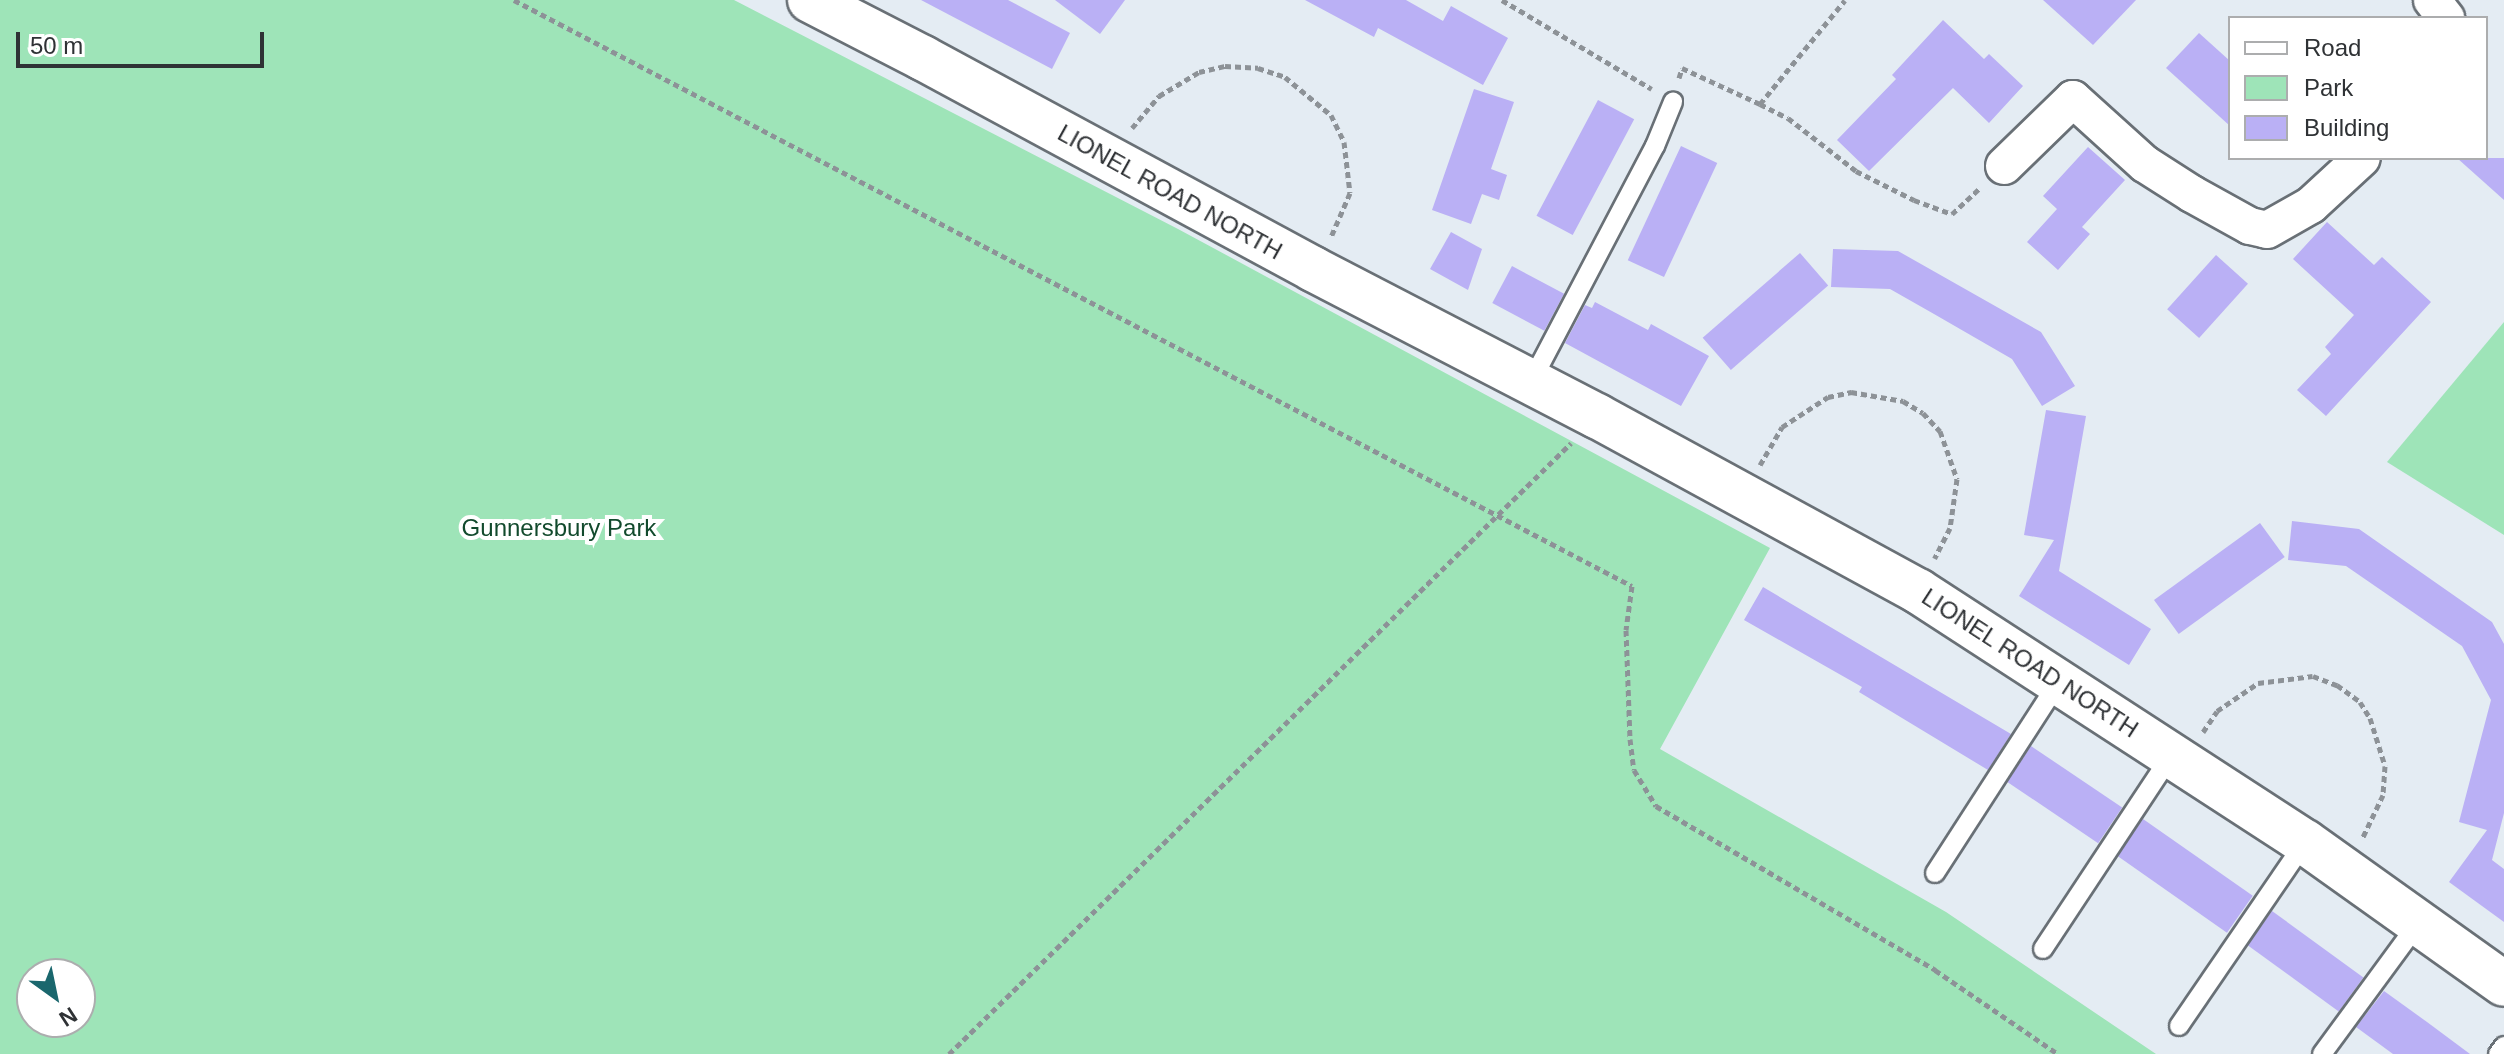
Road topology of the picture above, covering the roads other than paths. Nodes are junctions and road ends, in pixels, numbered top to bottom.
1 (810, 0) edge
2 (2432, 0) edge
3 (2444, 16) edge
4 (1673, 102) road end
5 (2360, 160) edge
6 (2004, 166) road end
7 (1531, 382) junction
8 (2059, 681) junction
9 (2178, 758) junction
10 (2305, 842) junction
11 (1935, 873) dead end
12 (2419, 922) junction
13 (2043, 949) dead end
14 (2504, 984) edge
15 (2179, 1026) dead end
16 (2504, 1046) edge
17 (2322, 1054) edge
18 (2498, 1054) edge

1 - 7 street, LIONEL ROAD NORTH
2 - 3 street
4 - 7 lane
5 - 6 street
7 - 8 street, LIONEL ROAD NORTH
8 - 9 street, LIONEL ROAD NORTH
8 - 11 lane
9 - 10 street, LIONEL ROAD NORTH
9 - 13 lane
10 - 12 street, LIONEL ROAD NORTH
10 - 15 lane
12 - 14 street, LIONEL ROAD NORTH
12 - 17 lane
16 - 18 lane

